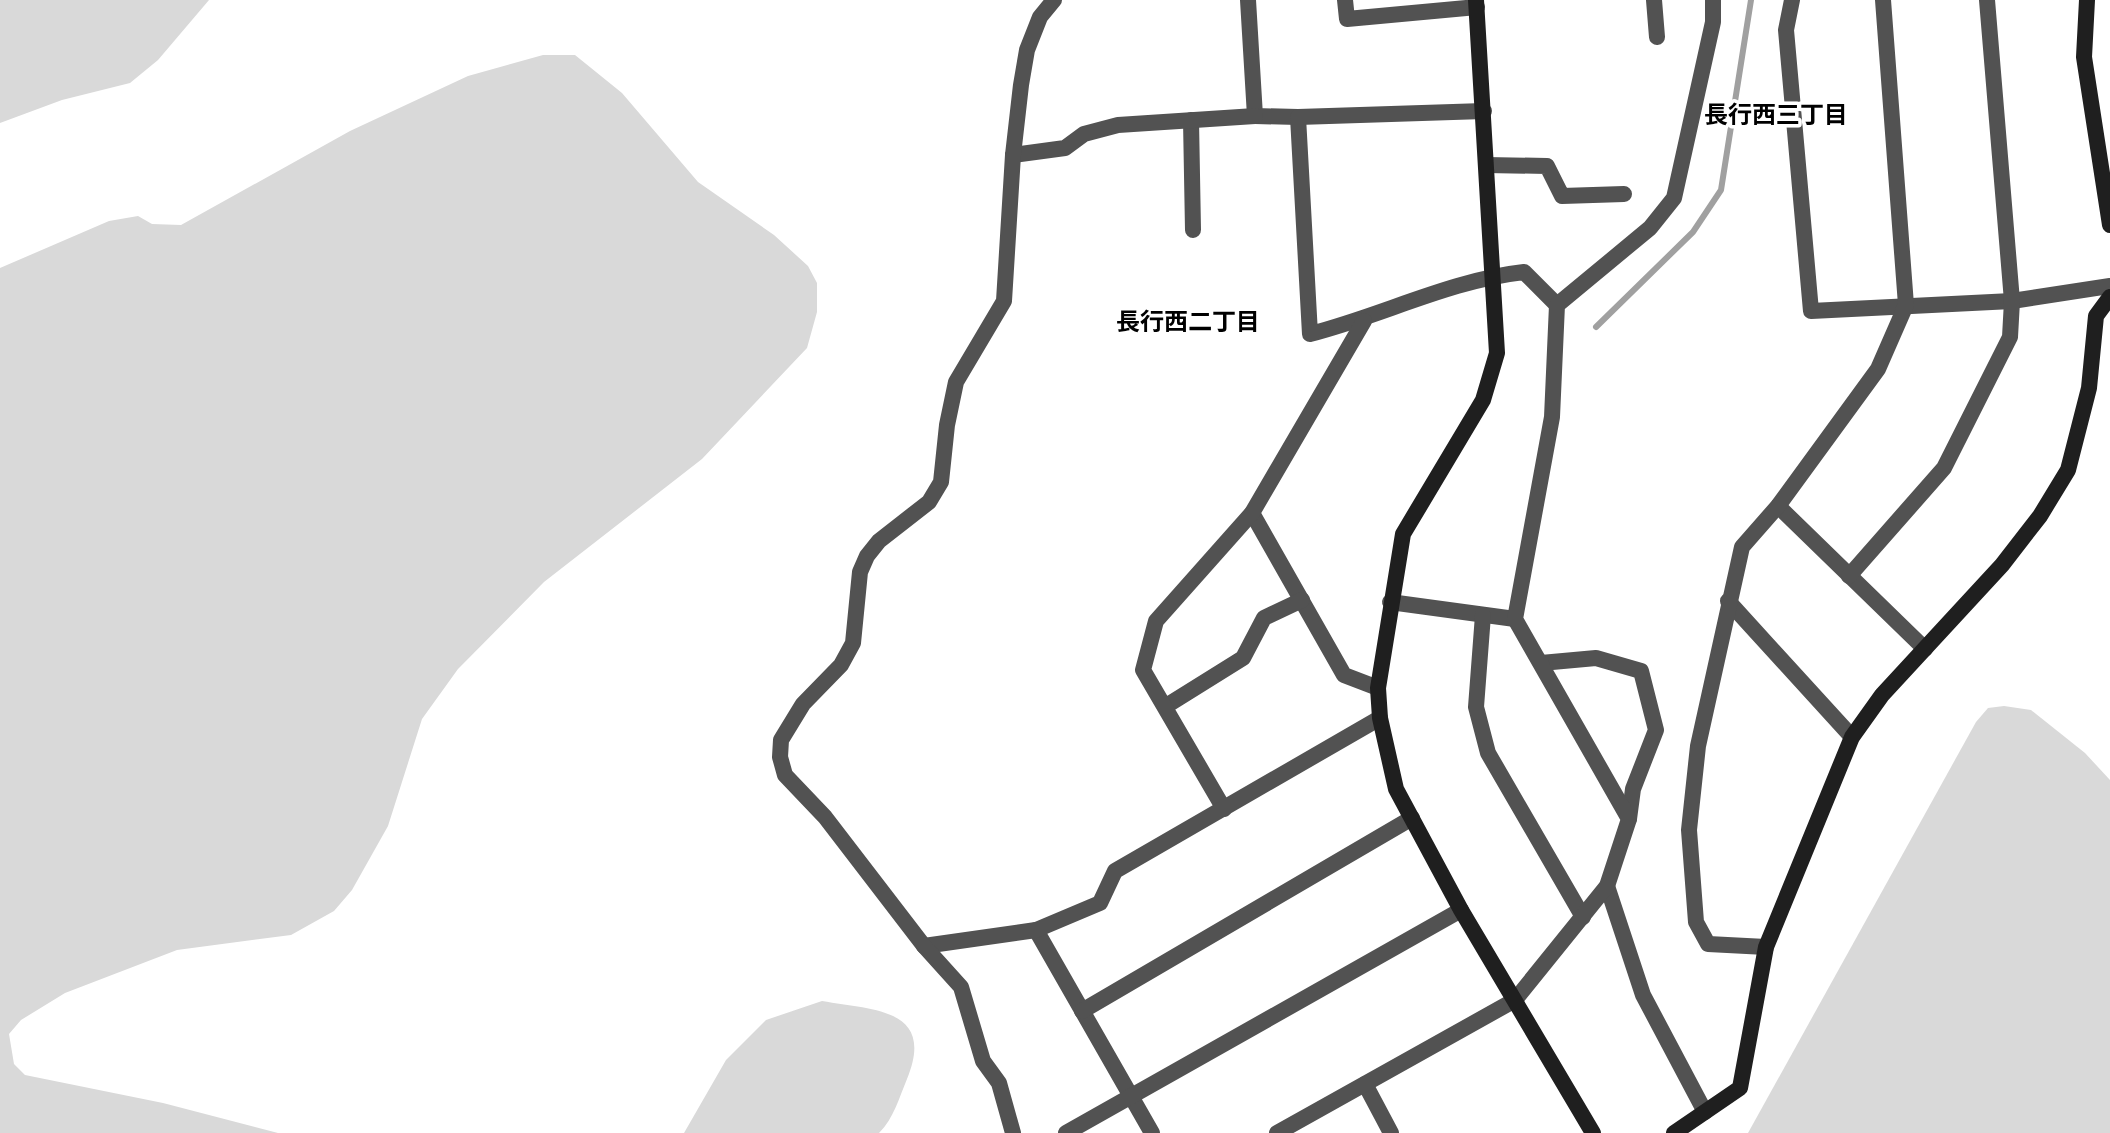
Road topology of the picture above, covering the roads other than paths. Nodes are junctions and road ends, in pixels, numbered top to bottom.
1 (1054, 0) edge
2 (1248, 0) edge
3 (1345, 0) edge
4 (1654, 0) edge
5 (1713, 0) edge
6 (1792, 0) edge
7 (1883, 0) edge
8 (1987, 0) edge
9 (2087, 0) edge
10 (1476, 4) edge
11 (1657, 37) dead end
12 (1484, 111) junction
13 (1255, 116) junction
14 (1298, 117) junction
15 (1191, 120) junction
16 (1013, 155) junction
17 (1486, 165) junction
18 (2107, 182) edge
19 (1624, 194) dead end
20 (2110, 225) edge
21 (1193, 230) dead end
22 (1492, 276) junction
23 (2110, 286) edge
24 (2110, 297) edge
25 (2012, 301) junction
26 (1557, 305) junction
27 (1906, 305) junction
28 (1364, 321) junction
29 (1778, 506) junction
30 (1252, 513) junction
31 (1849, 576) junction
32 (1302, 600) junction
33 (1728, 601) junction
34 (1390, 602) junction
35 (1483, 615) junction
36 (1515, 619) junction
37 (1925, 649) junction
38 (1541, 663) junction
39 (1378, 688) junction
40 (1166, 706) junction
41 (1380, 718) junction
42 (1852, 737) junction
43 (1224, 809) junction
44 (1412, 818) junction
45 (1629, 819) junction
46 (1607, 886) junction
47 (1461, 910) junction
48 (1583, 917) junction
49 (1036, 930) junction
50 (924, 946) junction
51 (1766, 947) junction
52 (1515, 1000) junction
53 (1082, 1011) junction
54 (1365, 1084) junction
55 (1131, 1097) junction
56 (1705, 1112) junction
57 (1013, 1133) edge
58 (1066, 1133) edge
59 (1152, 1133) edge
60 (1277, 1133) edge
61 (1391, 1133) edge
62 (1593, 1133) edge
63 (1674, 1133) edge

1 - 16 street
2 - 13 street
3 - 10 street
4 - 11 street
5 - 26 street
6 - 27 street
7 - 27 street
8 - 25 street
9 - 18 street
10 - 12 street
12 - 14 street
12 - 17 street
13 - 14 street
13 - 15 street
14 - 28 street
15 - 16 street
15 - 21 street
16 - 50 street
17 - 19 street
17 - 22 street
18 - 20 street
22 - 26 street
22 - 28 street
22 - 34 street
23 - 25 street
24 - 37 street
25 - 27 street
25 - 31 street
26 - 36 street
27 - 29 street
28 - 30 street
29 - 31 street
29 - 33 street
30 - 32 street
30 - 40 street
31 - 37 street
32 - 39 street
32 - 40 street
33 - 42 street
33 - 51 street
34 - 35 street
34 - 39 street
35 - 36 street
35 - 48 street
36 - 38 street
37 - 42 street
38 - 45 street
38 - 45 street
39 - 41 street
40 - 43 street
41 - 43 street
41 - 44 street
42 - 51 street
43 - 49 street
44 - 47 street
44 - 53 street
45 - 46 street
46 - 48 street
46 - 56 street
47 - 52 street
47 - 55 street
48 - 52 street
49 - 50 street
49 - 53 street
50 - 57 street
51 - 56 street
52 - 54 street
52 - 62 street
53 - 55 street
54 - 60 street
54 - 61 street
55 - 58 street
55 - 59 street
56 - 63 street

